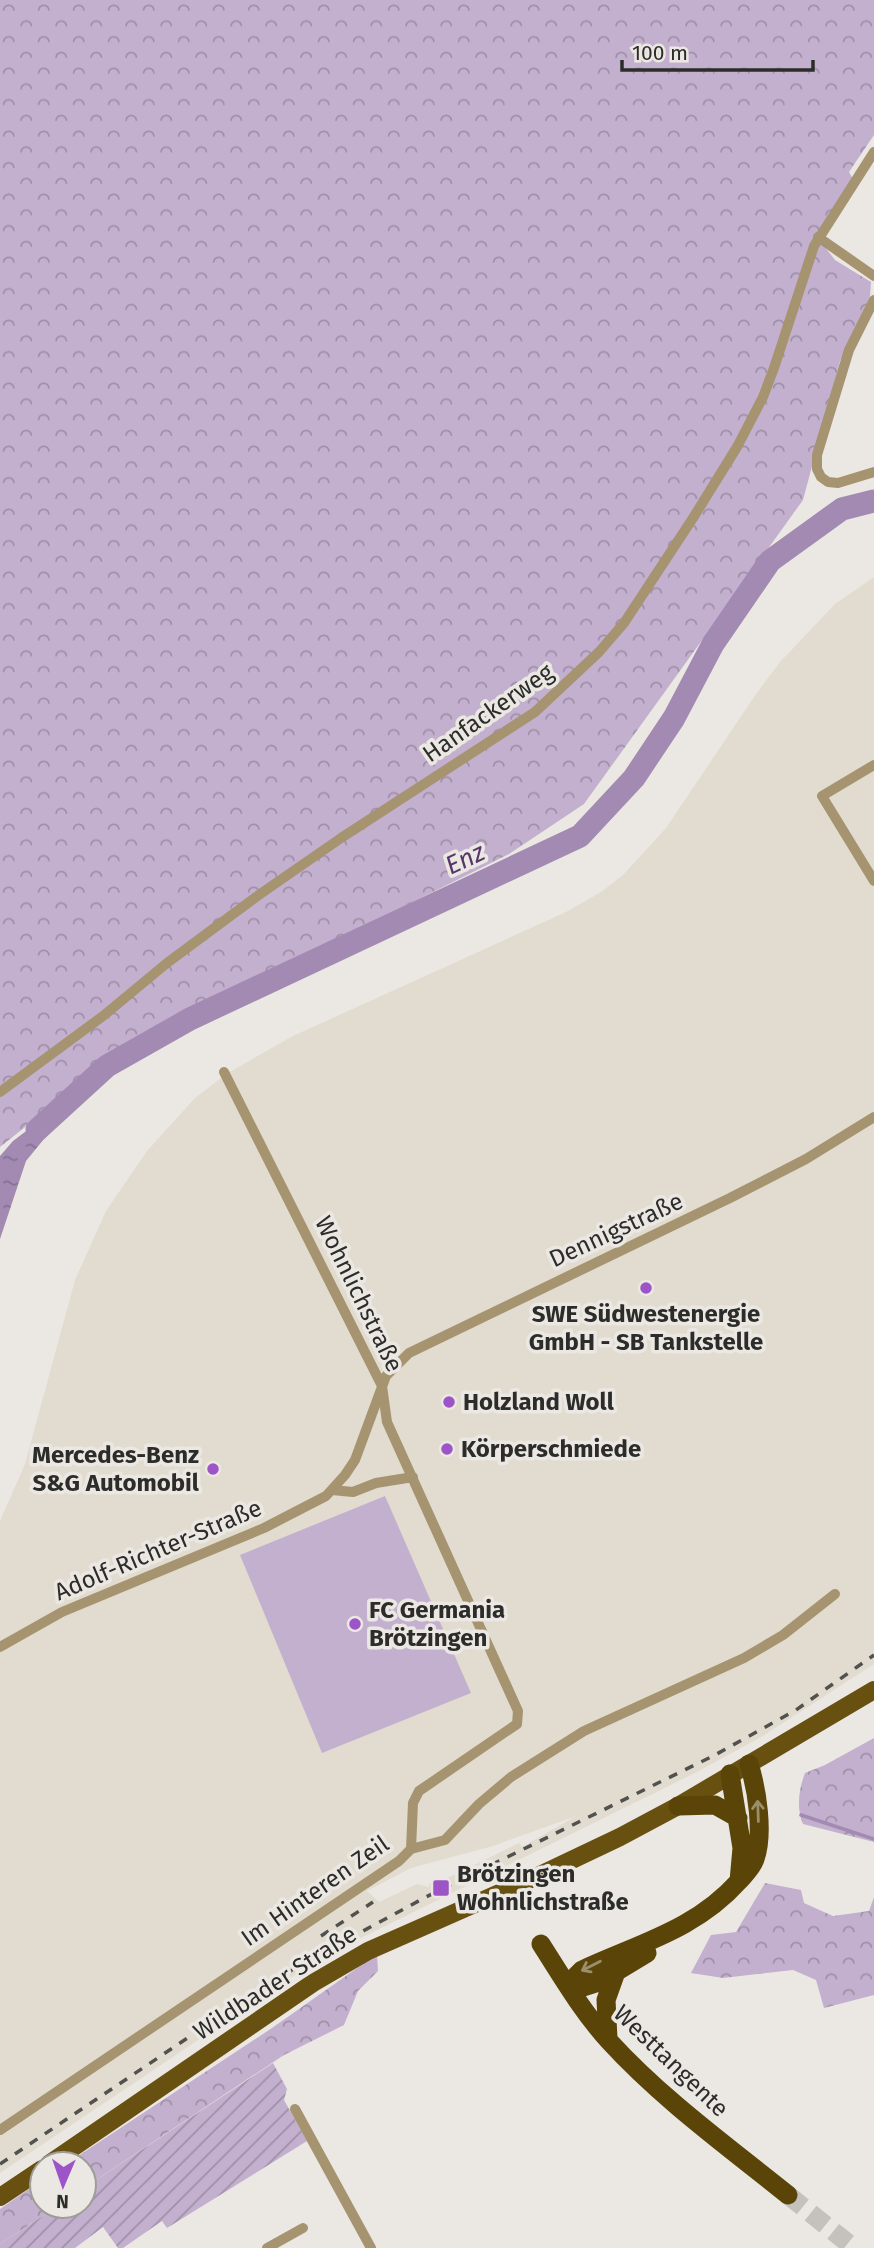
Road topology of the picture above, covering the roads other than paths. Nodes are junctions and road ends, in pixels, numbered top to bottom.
1 (874, 152) edge
2 (818, 237) junction
3 (874, 276) edge
4 (874, 300) edge
5 (874, 472) edge
6 (874, 765) edge
7 (874, 881) edge
8 (224, 1072) dead end
9 (0, 1092) edge
10 (874, 1117) edge
11 (382, 1386) junction
12 (413, 1477) junction
13 (332, 1490) junction
14 (835, 1594) dead end
15 (0, 1647) edge
16 (874, 1690) edge
17 (749, 1764) junction
18 (730, 1774) junction
19 (678, 1806) junction
20 (738, 1818) junction
21 (411, 1849) junction
22 (739, 1881) junction
23 (668, 1935) junction
24 (541, 1944) dead end
25 (615, 1972) junction
26 (571, 1991) junction
27 (608, 2039) junction
28 (295, 2109) dead end
29 (0, 2130) edge
30 (69, 2150) edge
31 (28, 2178) edge
32 (788, 2195) tunnel mouth
33 (0, 2197) edge
34 (303, 2228) dead end
35 (267, 2248) edge
36 (371, 2248) edge

1 - 2 street, Hanfackerweg
2 - 3 street
2 - 9 street, Hanfackerweg
4 - 5 street
6 - 7 street
8 - 11 street, Wohnlichstraße
10 - 11 street, Dennigstraße
11 - 12 street, Wohnlichstraße
11 - 13 street, Adolf-Richter-Straße
12 - 13 street, Adolf-Richter-Straße
12 - 21 street, Wohnlichstraße
13 - 15 street, Adolf-Richter-Straße
14 - 21 street, Im Hinteren Zeil
16 - 17 main road, Wildbader Straße
17 - 18 main road, Wildbader Straße
22 -> 17 highway
18 - 19 main road, Wildbader Straße
18 - 20 highway
19 - 20 highway
19 - 30 main road, Wildbader Straße
20 - 22 highway
21 - 29 street, Im Hinteren Zeil
22 - 23 highway
23 - 25 highway
23 -> 26 highway
24 - 26 highway, Westtangente
25 - 26 highway
25 - 27 highway
26 - 27 highway, Westtangente
27 - 32 highway, Westtangente
28 - 36 street
31 - 33 main road
34 - 35 street

